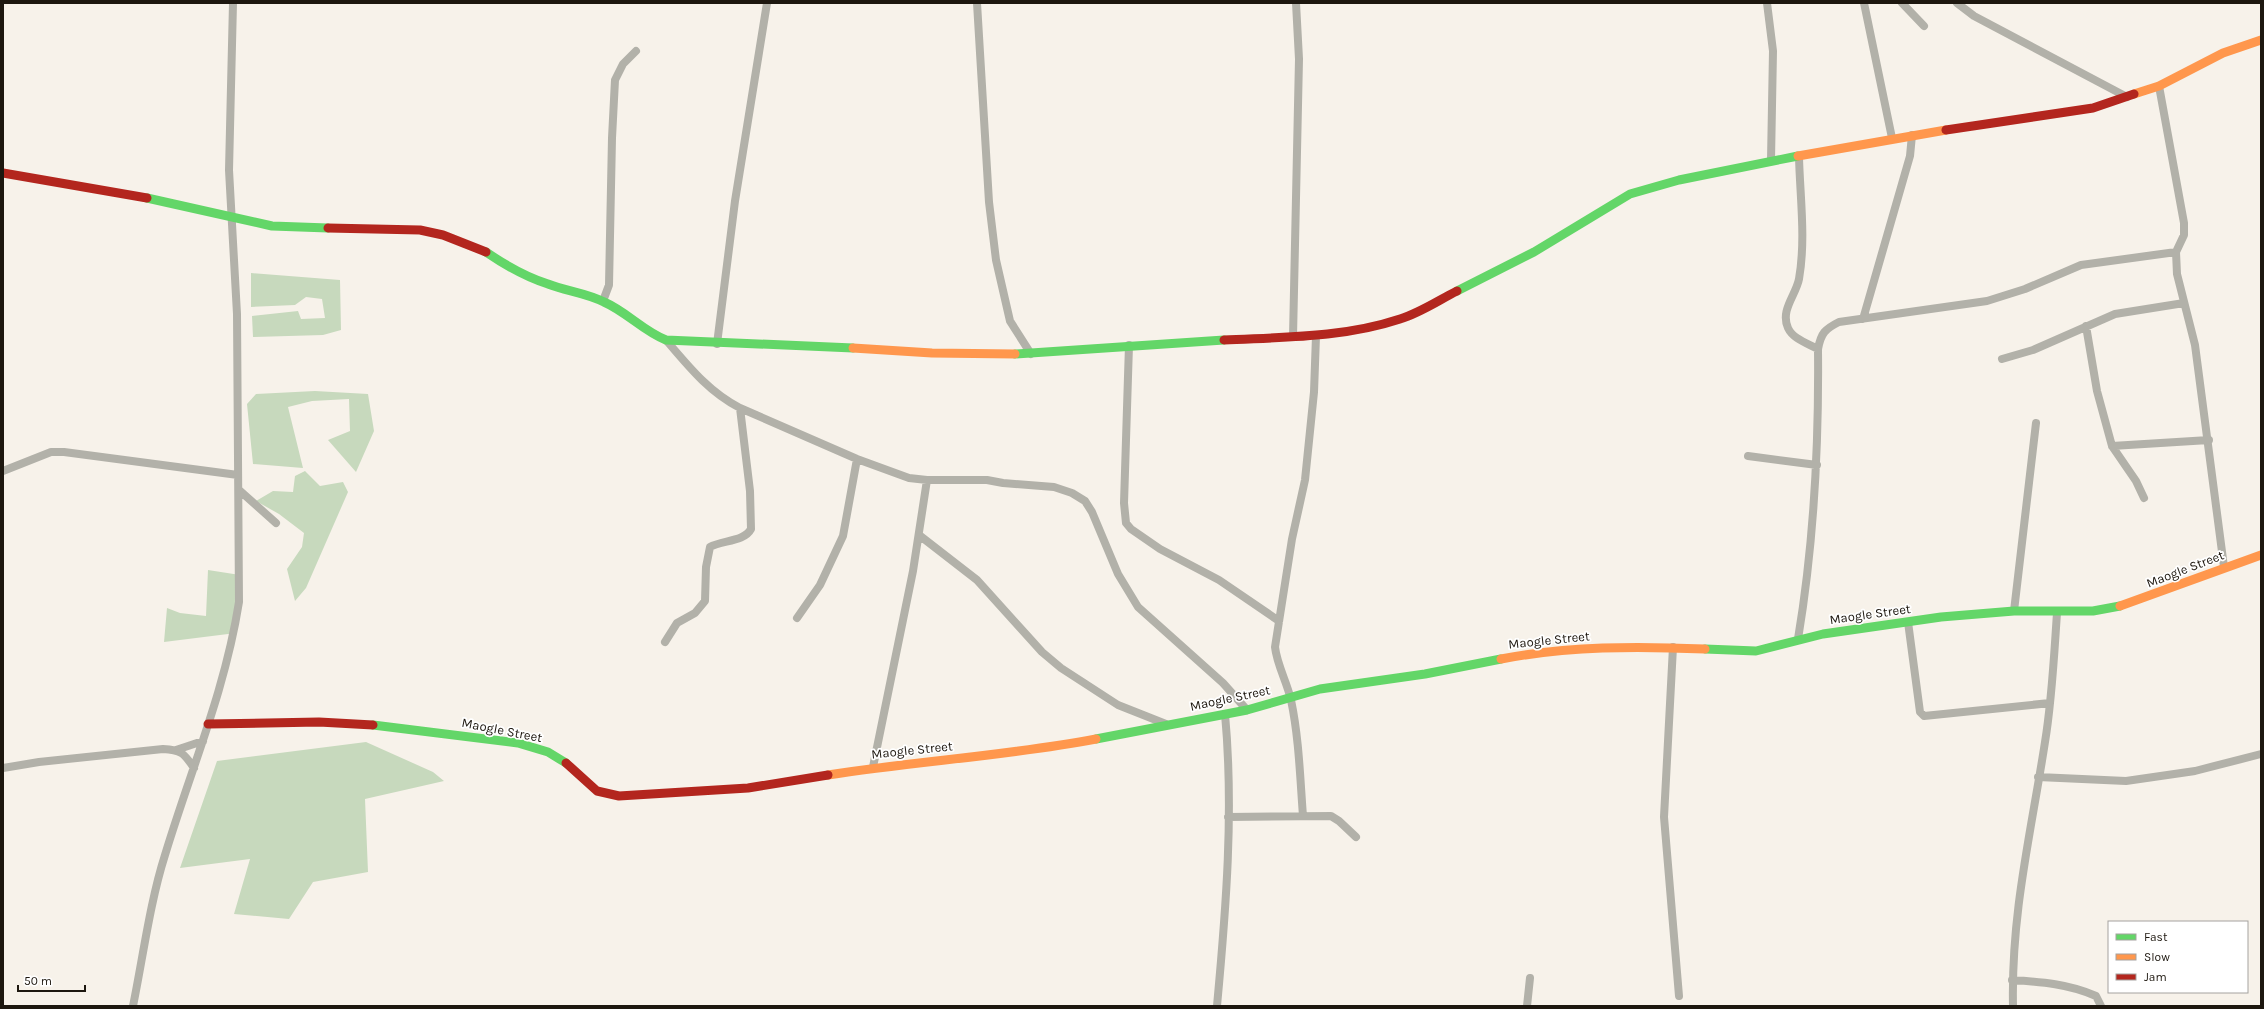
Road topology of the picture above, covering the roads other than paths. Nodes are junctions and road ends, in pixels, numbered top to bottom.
1 (233, 3) edge
2 (767, 3) edge
3 (977, 3) edge
4 (1296, 3) edge
5 (1767, 3) edge
6 (1864, 3) edge
7 (1902, 3) edge
8 (1957, 3) edge
9 (1924, 26) dead end
10 (2261, 40) edge
11 (636, 51) dead end
12 (2159, 86) junction
13 (2127, 97) junction
14 (1912, 135) junction
15 (1892, 138) junction
16 (1798, 157) junction
17 (1771, 160) junction
18 (3, 173) edge
19 (232, 217) junction
20 (2176, 252) junction
21 (603, 301) junction
22 (2184, 303) junction
23 (1862, 319) junction
24 (2086, 326) junction
25 (1316, 336) junction
26 (1293, 337) junction
27 (666, 340) junction
28 (717, 344) junction
29 (1129, 345) junction
30 (1818, 348) junction
31 (1031, 354) junction
32 (2002, 359) dead end
33 (740, 408) junction
34 (2036, 423) dead end
35 (2209, 440) junction
36 (2112, 446) junction
37 (1748, 456) dead end
38 (857, 459) junction
39 (1817, 465) junction
40 (3, 471) edge
41 (238, 475) junction
42 (927, 480) junction
43 (239, 490) junction
44 (2144, 498) dead end
45 (276, 523) dead end
46 (919, 535) junction
47 (2261, 555) edge
48 (2224, 567) junction
49 (2014, 611) junction
50 (2057, 613) junction
51 (797, 618) dead end
52 (1279, 621) junction
53 (1908, 622) junction
54 (1798, 639) junction
55 (665, 642) dead end
56 (1673, 647) junction
57 (1290, 699) junction
58 (2050, 703) junction
59 (1247, 710) junction
60 (1225, 714) junction
61 (208, 724) junction
62 (1166, 724) junction
63 (203, 741) junction
64 (176, 750) junction
65 (2261, 754) edge
66 (874, 767) junction
67 (3, 768) edge
68 (194, 768) junction
69 (2038, 777) junction
70 (1228, 816) junction
71 (1303, 816) junction
72 (1356, 837) dead end
73 (1530, 978) dead end
74 (2012, 980) junction
75 (1679, 996) dead end
76 (132, 1006) edge
77 (1217, 1006) edge
78 (1527, 1006) edge
79 (2013, 1006) edge
80 (2101, 1006) edge

1 - 19 street
2 - 28 street
3 - 31 street
4 - 26 street
5 - 17 street
6 - 15 street
7 - 9 street
8 - 13 street
10 - 12 street
11 - 21 street
12 - 13 street
12 - 20 street
13 - 14 street
14 - 15 street
14 - 23 street
15 - 16 street
16 - 17 street
16 - 30 street
17 - 25 street
18 - 19 street
19 - 21 street
19 - 41 street
20 - 22 street
20 - 23 street
21 - 27 street
22 - 24 street
22 - 35 street
23 - 30 street
24 - 32 street
24 - 36 street
25 - 26 street
25 - 52 street
26 - 29 street
27 - 28 street
27 - 33 street
28 - 31 street
29 - 31 street
29 - 52 street
30 - 39 street
33 - 38 street
33 - 55 street
34 - 49 street
35 - 36 street
35 - 48 street
36 - 44 street
37 - 39 street
38 - 42 street
38 - 51 street
39 - 54 street
40 - 41 street
41 - 43 street
42 - 46 street
42 - 59 street
43 - 45 street
43 - 61 street
46 - 62 street
46 - 66 street
47 - 48 street, Maogle Street
48 - 50 street, Maogle Street
49 - 50 street, Maogle Street
49 - 53 street, Maogle Street
50 - 58 street
52 - 57 street
53 - 54 street, Maogle Street
53 - 58 street
54 - 56 street, Maogle Street
56 - 57 street, Maogle Street
56 - 75 street
57 - 59 street, Maogle Street
57 - 71 street
58 - 69 street
59 - 60 street, Maogle Street
60 - 62 street, Maogle Street
60 - 70 street
61 - 63 street
61 - 66 street, Maogle Street
62 - 66 street, Maogle Street
63 - 64 street
63 - 68 street
64 - 67 street
64 - 68 street
65 - 69 street
68 - 76 street
69 - 74 street
70 - 71 street
70 - 77 street
71 - 72 street
73 - 78 street
74 - 79 street
74 - 80 street

